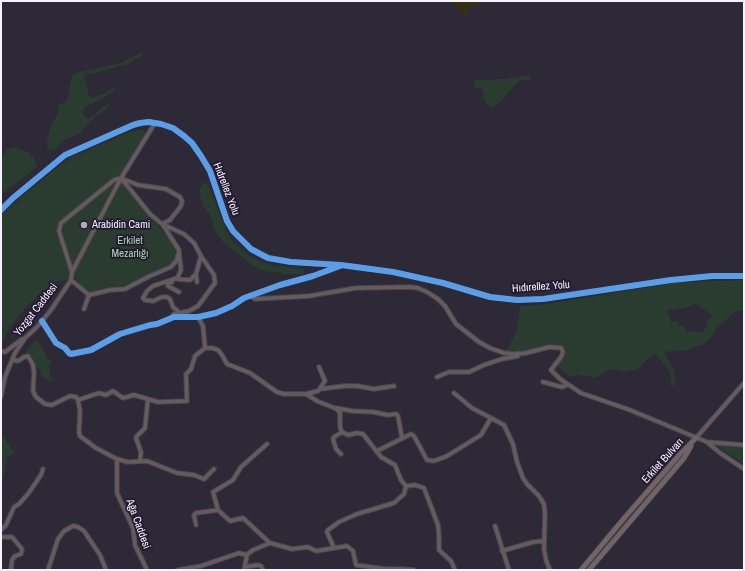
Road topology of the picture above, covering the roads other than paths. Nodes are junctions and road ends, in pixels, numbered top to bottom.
1 (155, 123) junction
2 (121, 178) junction
3 (1, 210) edge
4 (162, 224) junction
5 (179, 252) junction
6 (201, 256) junction
7 (342, 265) junction
8 (72, 272) junction
9 (196, 274) junction
10 (744, 276) edge
11 (177, 278) junction
12 (71, 280) junction
13 (197, 282) dead end
14 (179, 292) dead end
15 (89, 295) junction
16 (251, 296) junction
17 (84, 309) dead end
18 (180, 313) junction
19 (174, 317) junction
20 (198, 317) junction
21 (42, 321) junction
22 (25, 338) junction
23 (206, 348) junction
24 (1, 351) edge
25 (522, 354) junction
26 (12, 360) junction
27 (319, 367) dead end
28 (437, 377) dead end
29 (543, 382) dead end
30 (4, 383) junction
31 (744, 383) edge
32 (567, 385) junction
33 (394, 386) dead end
34 (1, 388) edge
35 (320, 389) junction
36 (454, 393) dead end
37 (306, 394) junction
38 (1, 397) edge
39 (148, 399) junction
40 (78, 400) junction
41 (336, 408) junction
42 (491, 418) junction
43 (342, 432) junction
44 (402, 438) junction
45 (696, 438) junction
46 (707, 442) junction
47 (267, 444) dead end
48 (744, 445) edge
49 (376, 451) junction
50 (342, 454) dead end
51 (117, 459) junction
52 (140, 461) junction
53 (43, 469) dead end
54 (214, 469) dead end
55 (744, 469) edge
56 (406, 486) junction
57 (218, 510) junction
58 (196, 525) dead end
59 (495, 526) dead end
60 (1, 530) edge
61 (1, 537) edge
62 (544, 542) junction
63 (270, 543) junction
64 (334, 548) junction
65 (502, 551) junction
66 (247, 555) junction
67 (244, 568) edge
68 (12, 570) edge
69 (48, 570) edge
70 (106, 570) edge
71 (147, 570) edge
72 (178, 570) edge
73 (264, 570) edge
74 (384, 570) edge
75 (414, 570) edge
76 (455, 570) edge
77 (509, 570) edge
78 (550, 570) edge
79 (581, 570) edge
80 (589, 570) edge

1 - 2 street
1 - 3 street, Hıdrellez Yolu
1 - 7 street, Hıdrellez Yolu
2 - 4 street
2 - 4 street
2 - 8 street
2 - 8 street
4 - 5 street
4 - 6 street
5 - 11 street
5 - 15 street
6 - 9 street
6 - 18 street
7 - 10 street, Hıdırellez Yolu
7 - 16 street
8 - 12 street
9 - 11 street
9 - 13 street
11 - 14 street
11 - 18 street
12 - 15 street
12 - 21 street, Yozgat Caddesi
15 - 17 street
16 - 20 street
16 - 25 street
18 - 19 street
19 - 20 street
19 - 21 street
20 - 23 street
21 - 22 street, Yozgat Caddesi
22 - 24 street
22 - 26 street, Yozgat Caddesi
23 - 37 street
23 - 39 street
25 - 28 street
25 - 32 street
26 - 30 street, Yozgat Caddesi
26 - 40 street
27 - 35 street
29 - 32 street
30 - 34 street
30 - 38 street, Yozgat Caddesi
31 - 45 street
32 - 45 street
33 - 35 street
35 - 37 street
36 - 42 street
37 - 41 street
39 - 40 street
39 - 52 street
40 - 51 street
41 - 43 street
41 - 44 street
42 - 44 street
42 - 62 street
43 - 49 street
43 - 50 street
44 - 49 street
45 - 46 street
45 - 79 main road, Erkilet Bulvarı
45 - 80 main road, Erkilet Bulvarı
46 - 48 street
46 - 55 street
47 - 57 street
49 - 56 street
51 - 52 street
51 - 71 street, Ağa Caddesi
52 - 54 street
53 - 60 street
56 - 64 street
56 - 76 street
57 - 58 street
57 - 63 street
59 - 65 street
61 - 68 street
62 - 65 street
62 - 78 street
63 - 64 street
63 - 66 street
64 - 74 street
65 - 77 street
66 - 67 street
66 - 72 street
67 - 73 street
69 - 70 street
74 - 75 street

